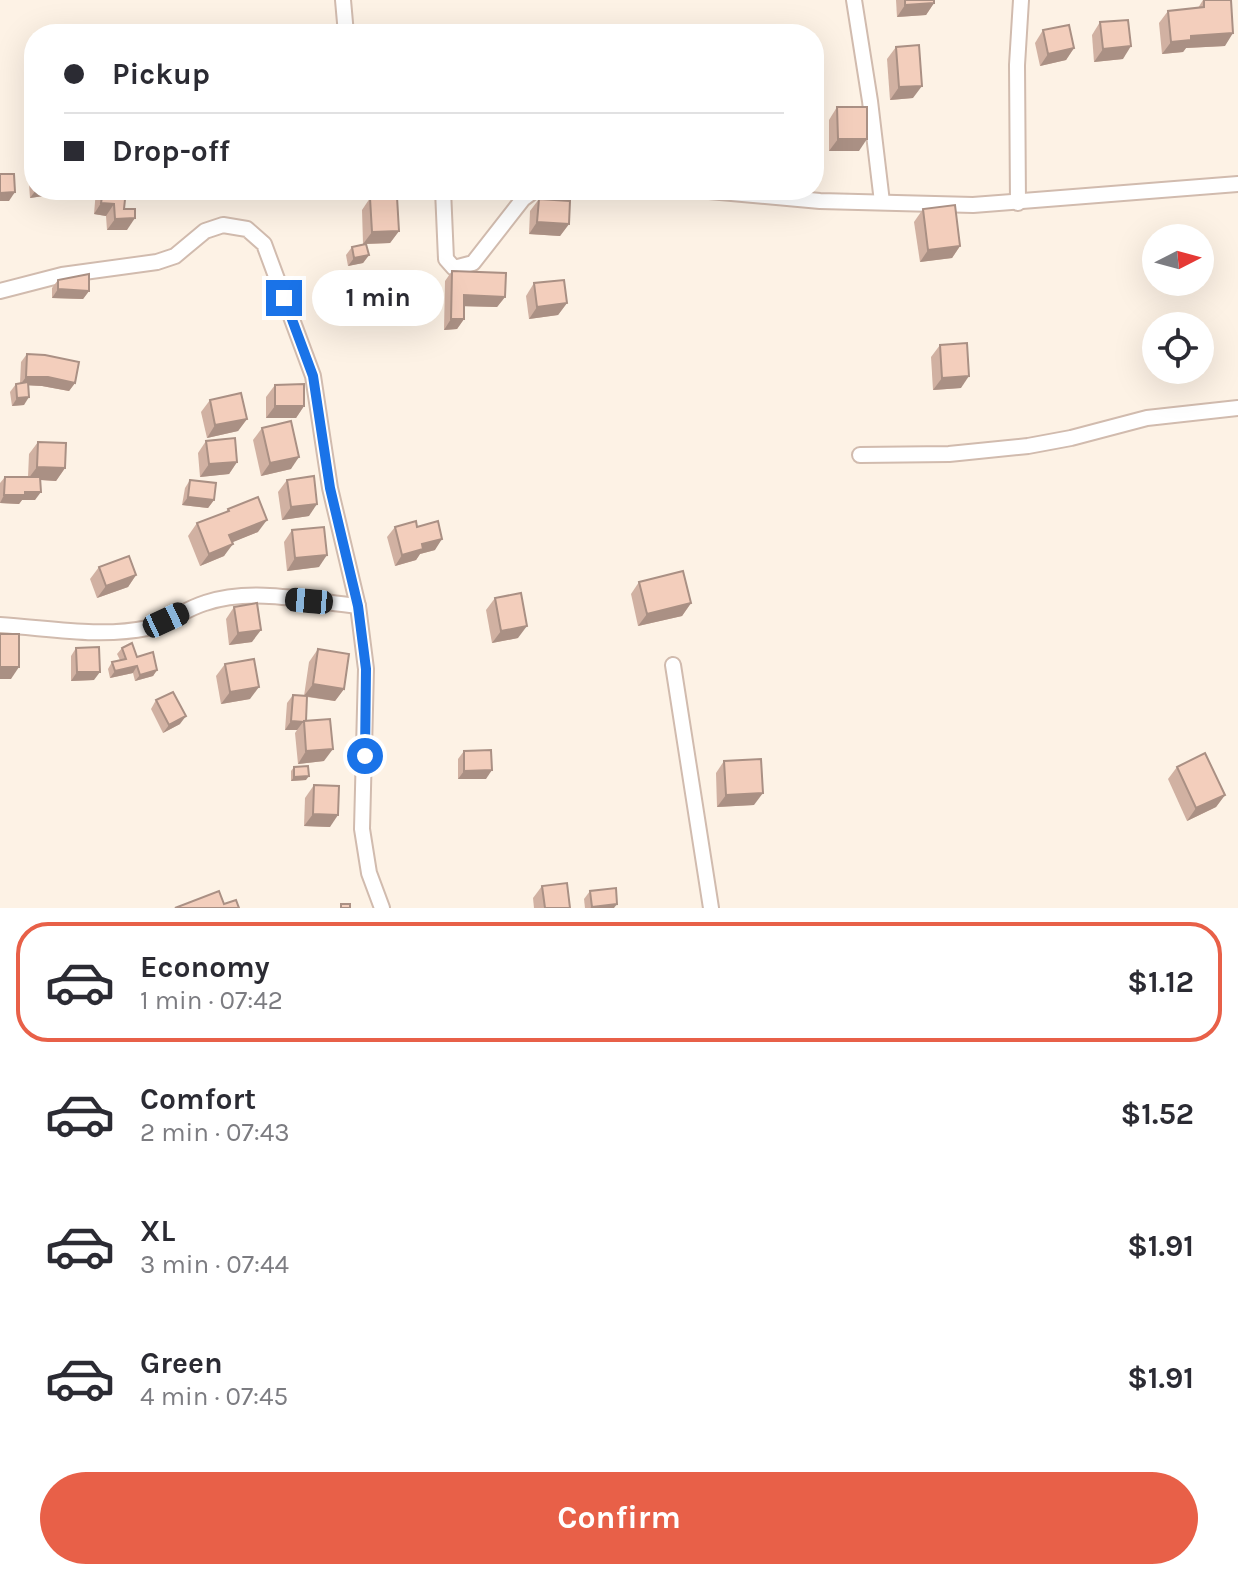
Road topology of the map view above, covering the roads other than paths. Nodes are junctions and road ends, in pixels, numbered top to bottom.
1 (343, 0) edge
2 (854, 0) edge
3 (1021, 0) edge
4 (345, 24) edge
5 (1238, 184) edge
6 (443, 200) edge
7 (522, 200) edge
8 (809, 200) edge
9 (882, 202) junction
10 (1018, 203) junction
11 (0, 291) edge
12 (1238, 408) edge
13 (860, 455) dead end
14 (358, 606) junction
15 (0, 625) edge
16 (673, 665) dead end
17 (382, 908) edge
18 (711, 908) edge

1 - 4 street
2 - 9 street
3 - 10 street
5 - 10 street
6 - 7 street
8 - 9 street
9 - 10 street
11 - 14 street
12 - 13 street
14 - 15 street
14 - 17 street
16 - 18 street

